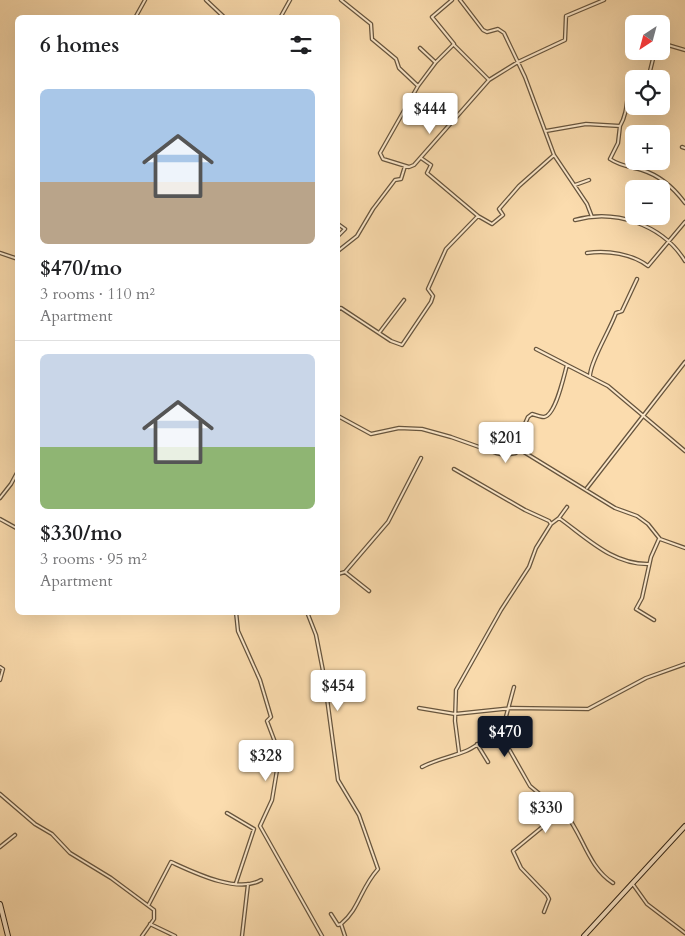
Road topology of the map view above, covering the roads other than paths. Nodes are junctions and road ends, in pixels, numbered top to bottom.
1 (145, 0) edge
2 (206, 0) edge
3 (290, 0) edge
4 (341, 0) edge
5 (452, 0) edge
6 (460, 0) edge
7 (604, 0) edge
8 (137, 15) edge
9 (222, 15) edge
10 (282, 15) edge
11 (454, 44) junction
12 (670, 46) edge
13 (420, 48) dead end
14 (685, 50) edge
15 (436, 62) junction
16 (518, 62) junction
17 (489, 80) junction
18 (418, 86) junction
19 (625, 114) edge
20 (620, 126) junction
21 (546, 131) junction
22 (554, 156) junction
23 (421, 158) junction
24 (405, 166) junction
25 (589, 180) dead end
26 (575, 185) junction
27 (685, 203) edge
28 (478, 216) junction
29 (592, 217) junction
30 (575, 220) dead end
31 (685, 222) edge
32 (340, 225) edge
33 (340, 234) edge
34 (669, 243) junction
35 (342, 249) edge
36 (588, 253) dead end
37 (0, 254) edge
38 (15, 258) edge
39 (685, 261) edge
40 (637, 279) dead end
41 (404, 300) dead end
42 (340, 308) edge
43 (379, 333) junction
44 (536, 349) dead end
45 (685, 362) edge
46 (568, 365) junction
47 (590, 376) junction
48 (643, 414) junction
49 (340, 417) edge
50 (519, 449) junction
51 (685, 451) edge
52 (421, 458) dead end
53 (454, 469) dead end
54 (15, 477) edge
55 (587, 488) junction
56 (0, 498) edge
57 (567, 507) dead end
58 (559, 518) junction
59 (0, 519) edge
60 (551, 524) junction
61 (15, 528) edge
62 (660, 539) junction
63 (685, 548) edge
64 (649, 564) junction
65 (345, 572) junction
66 (340, 573) edge
67 (369, 591) dead end
68 (236, 615) edge
69 (309, 615) edge
70 (654, 620) dead end
71 (685, 664) edge
72 (0, 668) edge
73 (0, 680) edge
74 (514, 687) dead end
75 (418, 708) dead end
76 (506, 709) junction
77 (454, 714) junction
78 (501, 734) junction
79 (476, 744) junction
80 (458, 752) junction
81 (488, 762) dead end
82 (422, 767) dead end
83 (0, 794) edge
84 (227, 813) dead end
85 (557, 815) junction
86 (685, 826) edge
87 (15, 835) dead end
88 (0, 847) edge
89 (261, 880) dead end
90 (236, 883) junction
91 (613, 883) dead end
92 (632, 883) junction
93 (248, 884) junction
94 (0, 904) edge
95 (148, 904) junction
96 (544, 912) dead end
97 (331, 914) dead end
98 (150, 924) junction
99 (341, 924) junction
100 (685, 933) edge
101 (8, 936) edge
102 (142, 936) edge
103 (175, 936) edge
104 (242, 936) edge
105 (322, 936) edge
106 (345, 936) edge
107 (584, 936) edge

1 - 8 street
2 - 9 street
3 - 10 street
4 - 18 street
5 - 11 street
6 - 16 street
7 - 16 street
11 - 15 street
11 - 17 street
12 - 14 street
13 - 15 street
15 - 18 street
16 - 17 street
16 - 21 street
17 - 23 street
18 - 24 street
19 - 20 street
20 - 21 street
20 - 27 street
21 - 22 street
22 - 26 street
22 - 28 street
23 - 24 street
23 - 28 street
24 - 35 street
25 - 26 street
26 - 29 street
28 - 43 street
29 - 30 street
29 - 34 street
31 - 34 street
32 - 33 street
34 - 36 street
34 - 39 street
37 - 38 street
40 - 47 street
41 - 43 street
42 - 43 street
44 - 46 street
45 - 48 street
46 - 47 street
46 - 50 street
47 - 48 street
48 - 51 street
48 - 55 street
49 - 50 street
50 - 55 street
52 - 65 street
53 - 60 street
54 - 56 street
55 - 62 street
57 - 58 street
58 - 60 street
58 - 64 street
59 - 61 street
60 - 77 street
62 - 63 street
62 - 64 street
64 - 70 street
65 - 66 street
65 - 67 street
68 - 105 street
69 - 99 street
71 - 76 street
72 - 73 street
74 - 76 street
75 - 77 street
76 - 77 street
76 - 78 street
77 - 80 street
78 - 79 street
78 - 85 street
79 - 80 street
79 - 81 street
80 - 82 street
83 - 95 street
84 - 90 street
85 - 91 street
85 - 96 street
86 - 92 street
87 - 88 street
89 - 93 street
90 - 93 street
90 - 95 street
92 - 100 street
92 - 107 street
93 - 104 street
94 - 101 street
95 - 98 street
97 - 99 street
98 - 102 street
98 - 103 street
99 - 106 street

